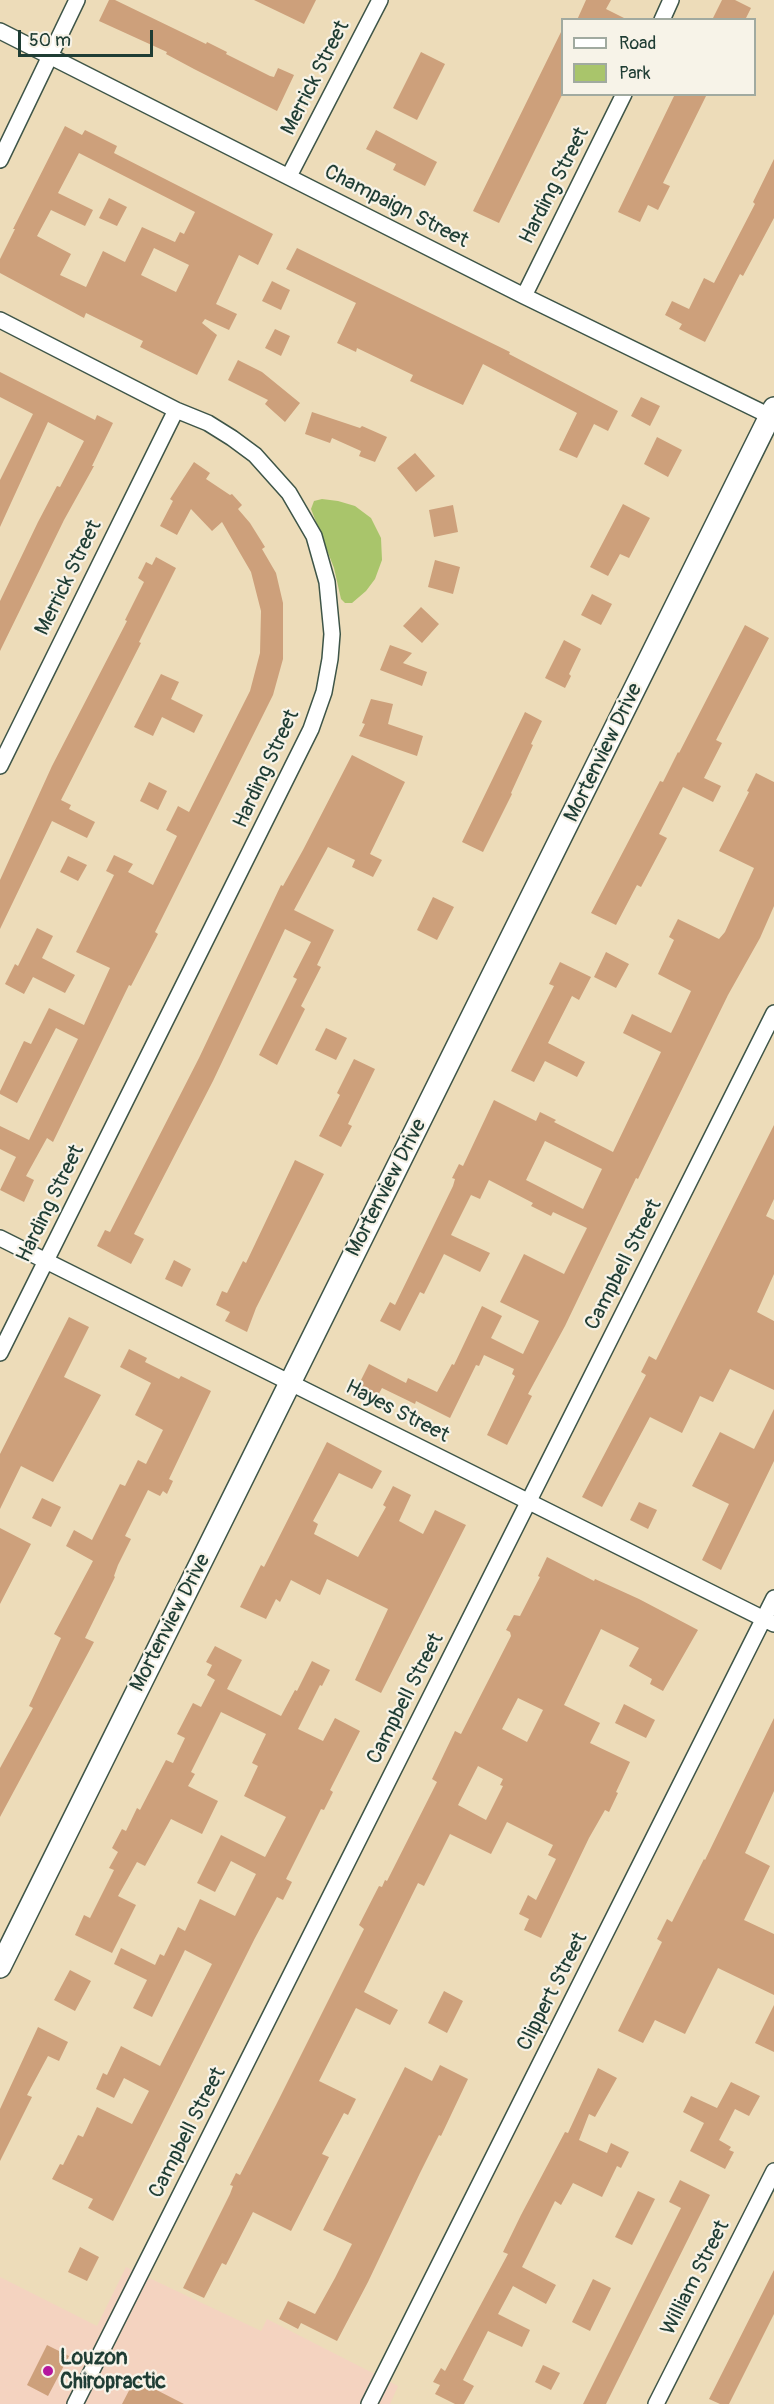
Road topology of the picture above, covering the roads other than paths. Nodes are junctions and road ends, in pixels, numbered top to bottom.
1 (77, 0) edge
2 (380, 0) edge
3 (671, 0) edge
4 (663, 18) edge
5 (0, 31) edge
6 (51, 57) junction
7 (623, 96) edge
8 (0, 160) edge
9 (290, 176) junction
10 (524, 296) junction
11 (0, 320) edge
12 (176, 410) junction
13 (773, 414) edge
14 (0, 766) edge
15 (774, 1012) edge
16 (0, 1238) edge
17 (47, 1261) junction
18 (0, 1353) edge
19 (290, 1382) junction
20 (529, 1501) junction
21 (774, 1598) edge
22 (769, 1621) edge
23 (0, 1967) edge
24 (774, 2171) edge
25 (75, 2404) edge
26 (369, 2404) edge
27 (656, 2404) edge

1 - 6 street
2 - 9 street, Merrick Street
3 - 4 street
5 - 6 street, Champaign Street
6 - 8 street
6 - 9 street, Champaign Street
7 - 10 street, Harding Street
9 - 10 street, Champaign Street
10 - 13 street, Champaign Street
11 - 12 street, Harding Street
12 - 14 street, Merrick Street
12 - 17 street, Harding Street
13 - 19 street, Mortenview Drive
15 - 20 street, Campbell Street
16 - 17 street, Hayes Street
17 - 18 street, Harding Street
17 - 19 street, Hayes Street
19 - 20 street, Hayes Street
19 - 23 street, Mortenview Drive
20 - 22 street, Hayes Street
20 - 25 street, Campbell Street
21 - 22 street, Clippert Street
22 - 26 street, Clippert Street
24 - 27 street, William Street

